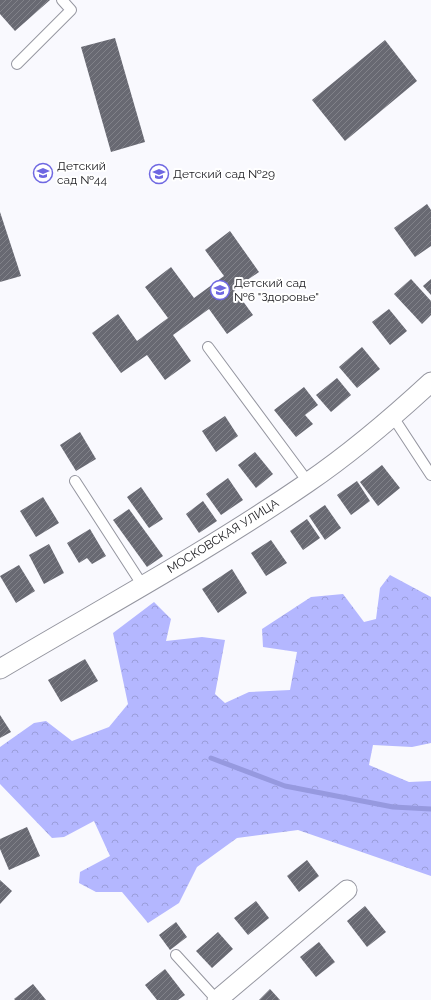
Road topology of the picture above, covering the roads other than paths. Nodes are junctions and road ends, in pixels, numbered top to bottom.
1 (62, 0) edge
2 (17, 64) dead end
3 (208, 347) dead end
4 (431, 382) edge
5 (393, 417) junction
6 (431, 475) edge
7 (75, 481) dead end
8 (308, 482) junction
9 (143, 586) junction
10 (0, 669) edge
11 (347, 890) dead end
12 (176, 955) dead end
13 (217, 1000) edge

1 - 2 lane
3 - 8 lane
4 - 5 street, МОСКОВСКАЯ УЛИЦА
5 - 6 lane
5 - 8 street, МОСКОВСКАЯ УЛИЦА
7 - 9 lane
8 - 9 street, МОСКОВСКАЯ УЛИЦА
9 - 10 street, МОСКОВСКАЯ УЛИЦА
11 - 13 street
12 - 13 lane

